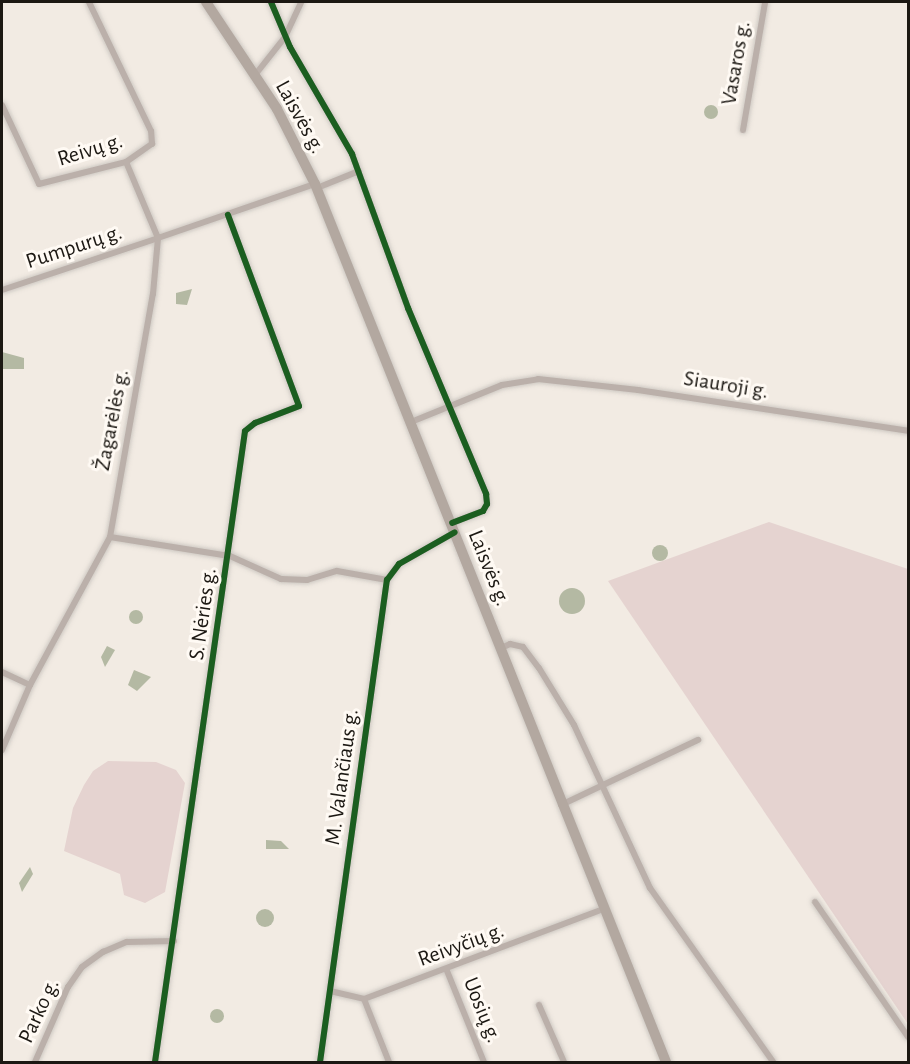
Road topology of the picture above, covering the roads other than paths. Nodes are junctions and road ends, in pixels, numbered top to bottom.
1 (89, 2) edge
2 (206, 2) edge
3 (271, 2) edge
4 (301, 2) edge
5 (765, 2) edge
6 (285, 37) junction
7 (255, 75) junction
8 (2, 105) edge
9 (743, 130) dead end
10 (126, 162) junction
11 (359, 171) junction
12 (316, 186) junction
13 (228, 214) junction
14 (158, 238) junction
15 (2, 290) edge
16 (449, 406) junction
17 (411, 422) junction
18 (909, 431) edge
19 (453, 527) junction
20 (110, 537) junction
21 (230, 556) junction
22 (387, 580) junction
23 (501, 648) junction
24 (2, 672) edge
25 (30, 685) junction
26 (698, 740) dead end
27 (2, 750) edge
28 (602, 787) junction
29 (561, 805) junction
30 (815, 902) dead end
31 (603, 909) junction
32 (174, 941) junction
33 (447, 971) junction
34 (330, 991) junction
35 (364, 999) junction
36 (539, 1005) dead end
37 (909, 1037) edge
38 (35, 1062) edge
39 (155, 1062) edge
40 (320, 1062) edge
41 (389, 1062) edge
42 (484, 1062) edge
43 (564, 1062) edge
44 (666, 1062) edge
45 (773, 1062) edge

1 - 10 street, Reivų g.
2 - 7 main road, Laisvės g.
3 - 6 street
4 - 6 street
5 - 9 street, Vasaros g.
6 - 7 street
6 - 11 street
7 - 12 main road, Laisvės g.
8 - 10 street, Reivų g.
10 - 14 street
11 - 12 street
11 - 16 street
12 - 13 street
12 - 17 main road, Laisvės g.
13 - 14 street
13 - 21 street, S. Nėries g.
14 - 15 street, Pumpurų g.
14 - 20 street, Žagarėlės g.
16 - 17 street, Siauroji g.
16 - 18 street, Siauroji g.
16 - 19 street
17 - 19 main road, Laisvės g.
19 - 22 street
19 - 23 main road, Laisvės g.
20 - 21 street
20 - 25 street, Žagarėlės g.
21 - 22 street
21 - 32 street, S. Nėries g.
22 - 34 street, M. Valančiaus g.
23 - 28 street
23 - 29 main road, Laisvės g.
24 - 25 street
25 - 27 street, Žagarėlės g.
26 - 28 street
28 - 29 street
28 - 45 street
29 - 31 main road, Laisvės g.
30 - 37 street
31 - 33 street, Reivyčių g.
31 - 44 main road, Laisvės g.
32 - 38 street, Parko g.
32 - 39 street, S. Nėries g.
33 - 35 street, Reivyčių g.
33 - 42 street, Uosių g.
34 - 35 street
34 - 40 street, M. Valančiaus g.
35 - 41 street
36 - 43 street

